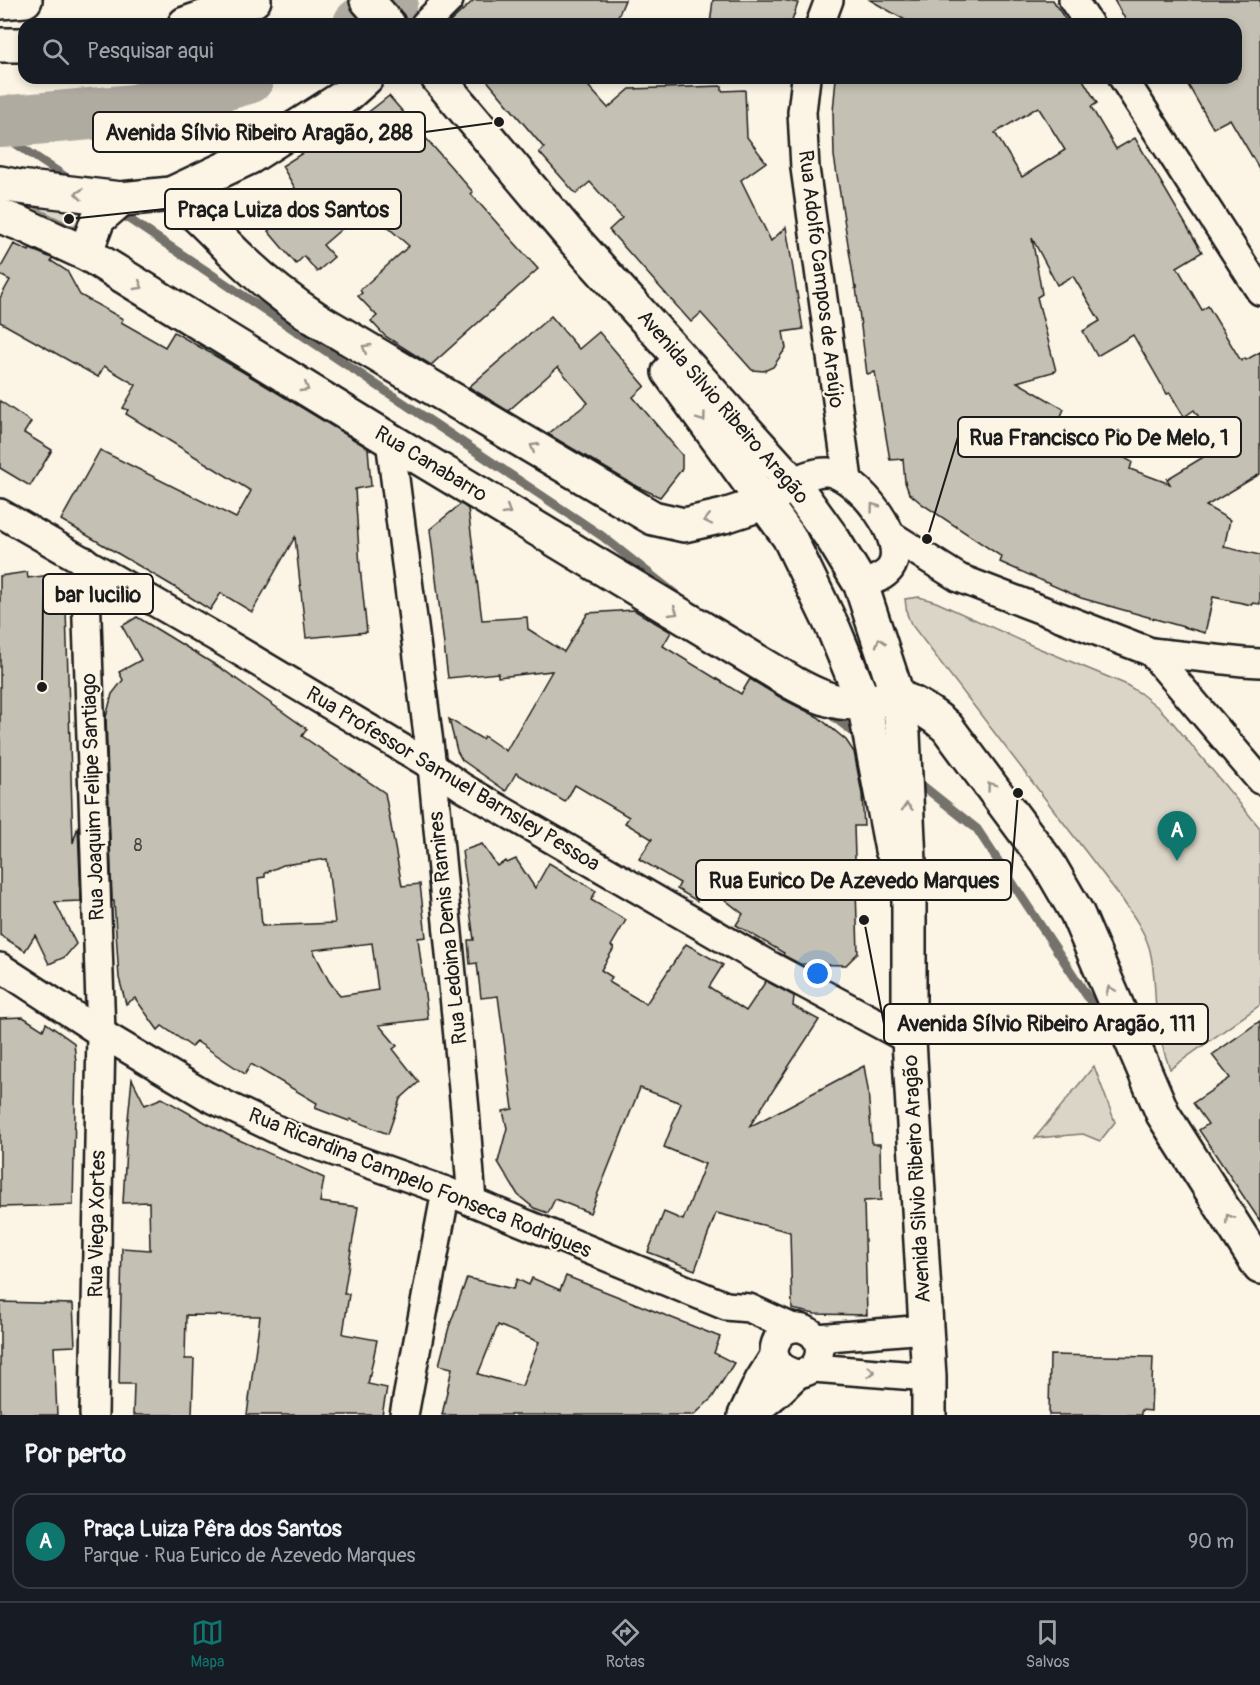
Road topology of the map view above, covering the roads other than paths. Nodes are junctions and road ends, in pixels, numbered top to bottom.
1 (25, 0) edge
2 (254, 0) edge
3 (367, 0) edge
4 (449, 0) edge
5 (829, 0) edge
6 (1073, 0) edge
7 (0, 2) edge
8 (202, 18) edge
9 (383, 18) edge
10 (431, 18) edge
11 (822, 18) edge
12 (1085, 18) edge
13 (0, 45) edge
14 (18, 45) edge
15 (359, 84) edge
16 (443, 84) edge
17 (806, 84) edge
18 (1127, 84) edge
19 (0, 183) edge
20 (171, 194) junction
21 (121, 199) junction
22 (0, 216) edge
23 (569, 234) junction
24 (89, 255) junction
25 (1259, 289) edge
26 (390, 440) junction
27 (848, 480) junction
28 (792, 482) junction
29 (764, 503) junction
30 (0, 513) edge
31 (891, 535) junction
32 (789, 537) junction
33 (85, 561) junction
34 (890, 569) junction
35 (959, 578) junction
36 (861, 585) junction
37 (1151, 651) junction
38 (1260, 663) edge
39 (898, 698) junction
40 (864, 703) junction
41 (432, 766) junction
42 (1260, 780) edge
43 (909, 908) junction
44 (0, 967) edge
45 (101, 1033) junction
46 (909, 1040) junction
47 (446, 1191) junction
48 (472, 1202) junction
49 (1260, 1267) edge
50 (925, 1329) junction
51 (789, 1342) junction
52 (806, 1371) junction
53 (929, 1377) junction
54 (94, 1415) edge
55 (404, 1415) edge
56 (742, 1415) edge
57 (750, 1415) edge
58 (929, 1415) edge

1 - 7 street
2 - 8 street
3 - 9 street
4 - 10 street
5 - 11 street
6 - 12 street
13 - 14 street
15 - 20 street
16 - 23 street, Avenida Silvio Ribeiro Aragão
17 - 27 street, Rua Adolfo Campos de Araújo
18 - 25 street
21 -> 19 street
20 - 21 street
29 -> 20 street
21 - 24 street
22 - 24 street, Rua Canabarro
23 - 28 street, Avenida Silvio Ribeiro Aragão
23 -> 29 street, Avenida Silvio Ribeiro Aragão
24 -> 26 street, Rua Canabarro
26 -> 40 street, Rua Canabarro
26 - 41 street, Rua Ledoina Denis Ramires
27 - 28 street
31 -> 27 street
28 - 29 street
28 - 36 street, Avenida Silvio Ribeiro Aragão
29 - 32 street, Avenida Silvio Ribeiro Aragão
30 - 33 street, Rua Professor Samuel Barnsley Pessoa
31 - 34 street
31 - 35 street
32 - 36 street
32 - 40 street, Avenida Silvio Ribeiro Aragão
33 - 41 street, Rua Professor Samuel Barnsley Pessoa
33 - 45 street, Rua Joaquim Felipe Santiago
34 - 35 street
34 - 36 street
35 - 37 street
39 -> 36 street, Avenida Silvio Ribeiro Aragão
37 - 38 street
37 - 42 street
39 - 40 street, Rua Canabarro
43 -> 39 street, Avenida Silvio Ribeiro Aragão
49 -> 39 street
40 - 43 street, Avenida Silvio Ribeiro Aragão
41 - 46 street, Rua Professor Samuel Barnsley Pessoa
41 - 48 street, Rua Ledoina Denis Ramires
43 - 46 street, Avenida Silvio Ribeiro Aragão
44 - 45 street, Rua Ricardina Campelo Fonseca Rodrigues
45 - 47 street, Rua Ricardina Campelo Fonseca Rodrigues
45 - 54 street, Rua Viega Xortes
46 - 50 street, Avenida Silvio Ribeiro Aragão
47 - 48 street, Rua Ricardina Campelo Fonseca Rodrigues
47 - 55 street
48 - 51 street, Rua Ricardina Campelo Fonseca Rodrigues
50 - 51 street, Rua Ricardina Campelo Fonseca Rodrigues
50 - 53 street, Avenida Silvio Ribeiro Aragão
51 - 52 street
51 - 52 street
51 - 56 street
52 -> 53 street
52 - 57 street
53 - 58 street, Avenida Silvio Ribeiro Aragão

